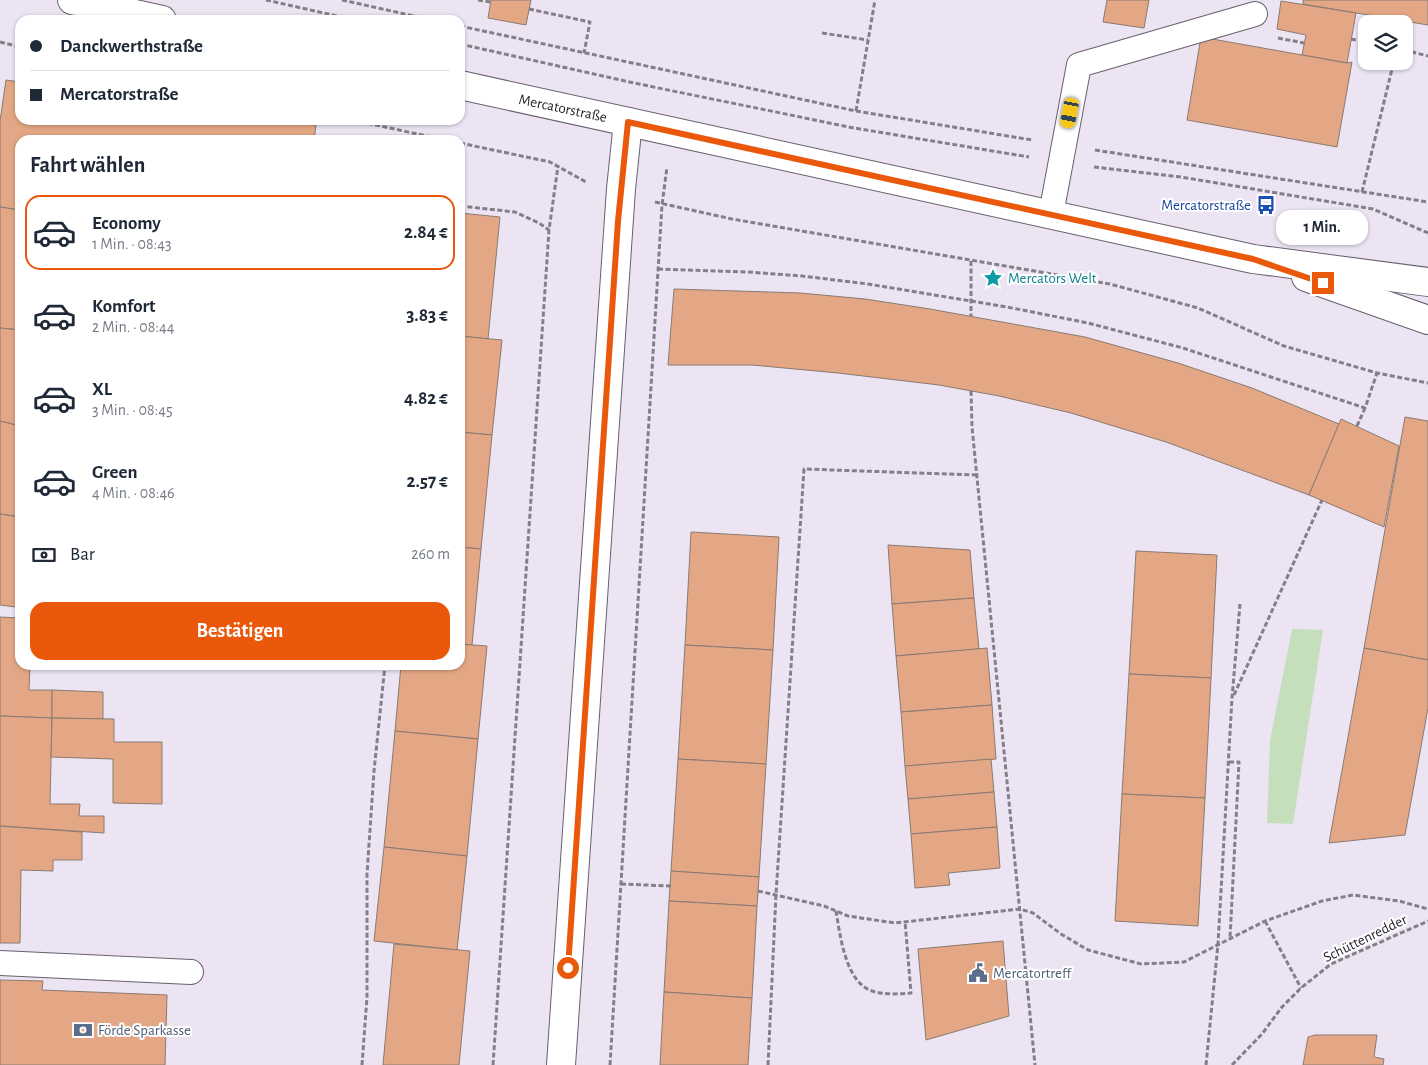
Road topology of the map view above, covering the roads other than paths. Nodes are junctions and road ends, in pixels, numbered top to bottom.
1 (72, 0) edge
2 (1255, 14) dead end
3 (140, 15) edge
4 (465, 86) edge
5 (628, 122) junction
6 (1050, 214) junction
7 (1253, 259) junction
8 (1428, 282) edge
9 (1428, 320) edge
10 (0, 963) edge
11 (191, 972) dead end
12 (561, 1065) edge

1 - 3 main road
2 - 6 lane
4 - 5 main road, Mercatorstraße
5 - 6 main road, Mercatorstraße
5 - 12 main road
6 - 7 main road, Mercatorstraße
7 - 8 main road, Mercatorstraße
7 - 9 main road, Mercatorstraße
10 - 11 lane

